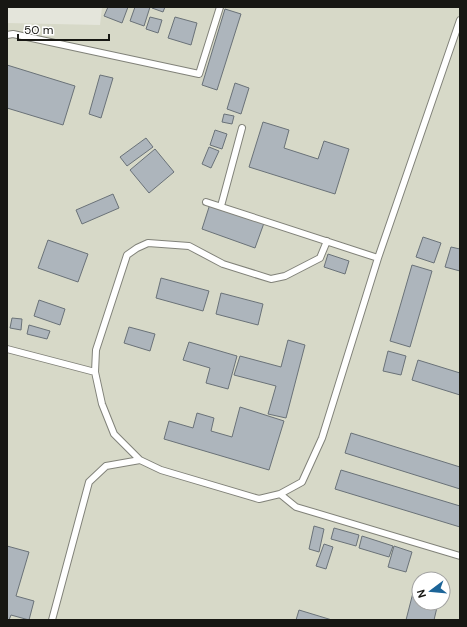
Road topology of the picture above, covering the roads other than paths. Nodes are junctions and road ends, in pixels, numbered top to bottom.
1 (220, 7) edge
2 (460, 20) edge
3 (7, 35) edge
4 (242, 128) dead end
5 (206, 202) dead end
6 (221, 206) junction
7 (327, 241) junction
8 (378, 258) junction
9 (7, 349) edge
10 (95, 372) junction
11 (140, 460) junction
12 (280, 494) junction
13 (460, 556) edge
14 (52, 620) edge

1 - 3 lane
2 - 8 lane
4 - 6 lane
5 - 6 lane
6 - 7 lane
7 - 8 lane
7 - 10 lane
8 - 12 lane
9 - 10 lane
10 - 11 lane
11 - 12 lane
11 - 14 lane
12 - 13 lane

